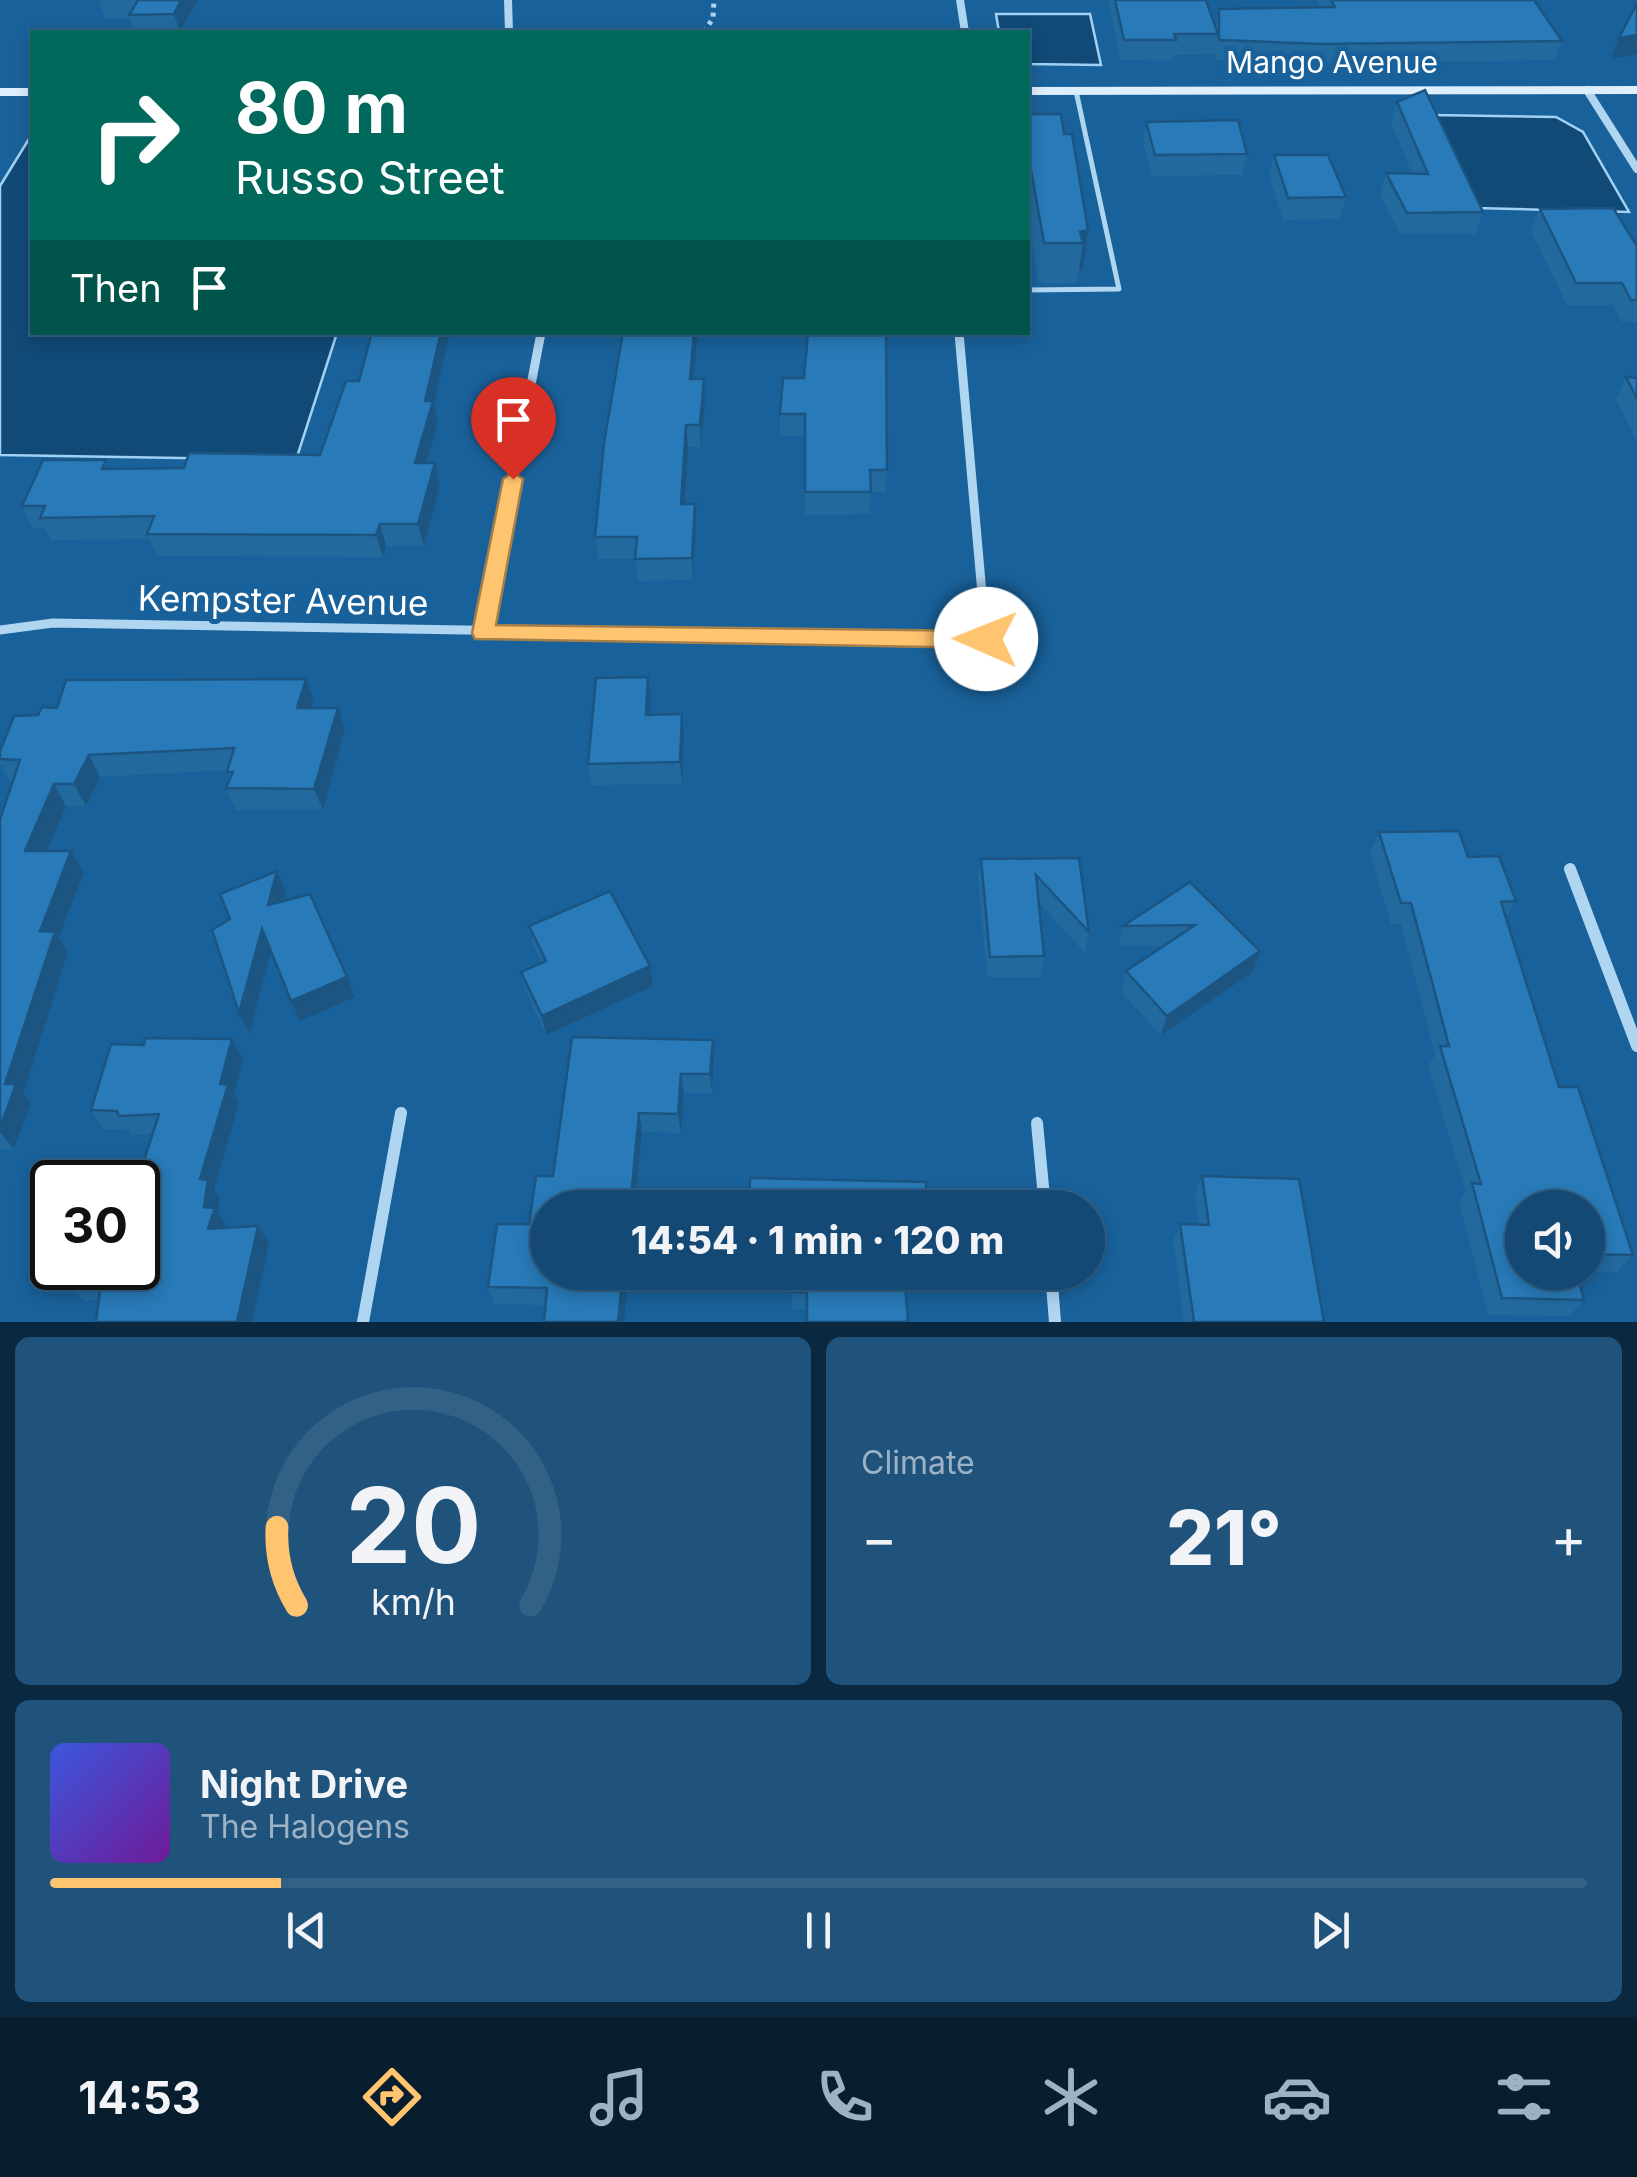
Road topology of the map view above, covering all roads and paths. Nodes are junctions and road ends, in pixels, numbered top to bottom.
1 (508, 0) edge
2 (714, 0) edge
3 (960, 0) edge
4 (509, 30) edge
5 (705, 30) edge
6 (964, 30) edge
7 (1588, 90) junction
8 (1637, 90) edge
9 (1076, 91) junction
10 (0, 92) edge
11 (30, 92) edge
12 (1030, 92) edge
13 (1637, 168) edge
14 (1030, 290) edge
15 (540, 335) edge
16 (959, 335) edge
17 (0, 630) edge
18 (483, 633) junction
19 (1570, 869) dead end
20 (1637, 1046) edge
21 (401, 1113) dead end
22 (1038, 1123) dead end
23 (1044, 1190) edge
24 (1052, 1290) edge
25 (363, 1322) edge
26 (1055, 1322) edge

1 - 4 street
2 - 5 path
3 - 6 street
7 - 8 street, Mango Avenue
7 - 9 street, Mango Avenue
7 - 13 street
9 - 12 street, Mango Avenue
9 - 14 lane
10 - 11 street
15 - 18 street
16 - 18 street, Kempster Avenue
17 - 18 street, Kempster Avenue
19 - 20 street
21 - 25 street
22 - 23 street
24 - 26 street

